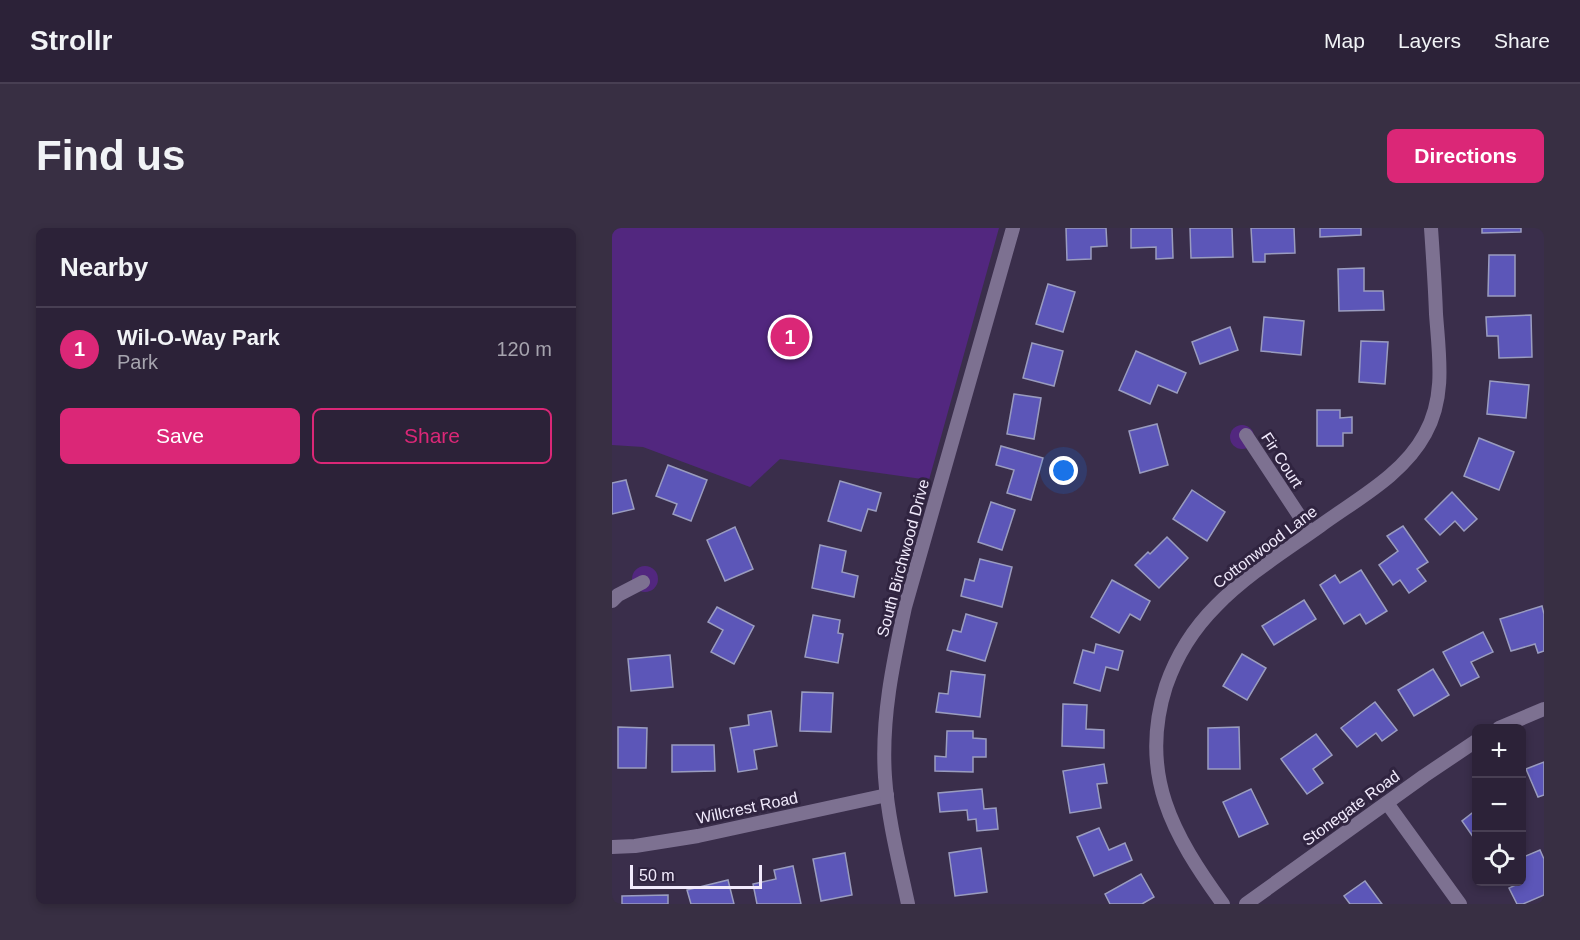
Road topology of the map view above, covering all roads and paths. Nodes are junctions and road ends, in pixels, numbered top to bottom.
1 (1013, 228) edge
2 (1431, 228) edge
3 (1246, 435) dead end
4 (1310, 532) junction
5 (643, 582) dead end
6 (612, 601) edge
7 (1544, 709) edge
8 (1510, 724) edge
9 (1472, 744) edge
10 (887, 795) junction
11 (1387, 803) junction
12 (612, 847) edge
13 (908, 904) edge
14 (1224, 904) edge
15 (1246, 904) edge
16 (1460, 904) edge

1 - 10 street, South Birchwood Drive
2 - 4 street, Cottonwood Lane
3 - 4 street, Fir Court
4 - 14 street, Cottonwood Lane
5 - 6 street
7 - 8 street
9 - 11 street, Stonegate Road
10 - 12 street, Willcrest Road
10 - 13 street, South Birchwood Drive
11 - 15 street, Stonegate Road
11 - 16 street

